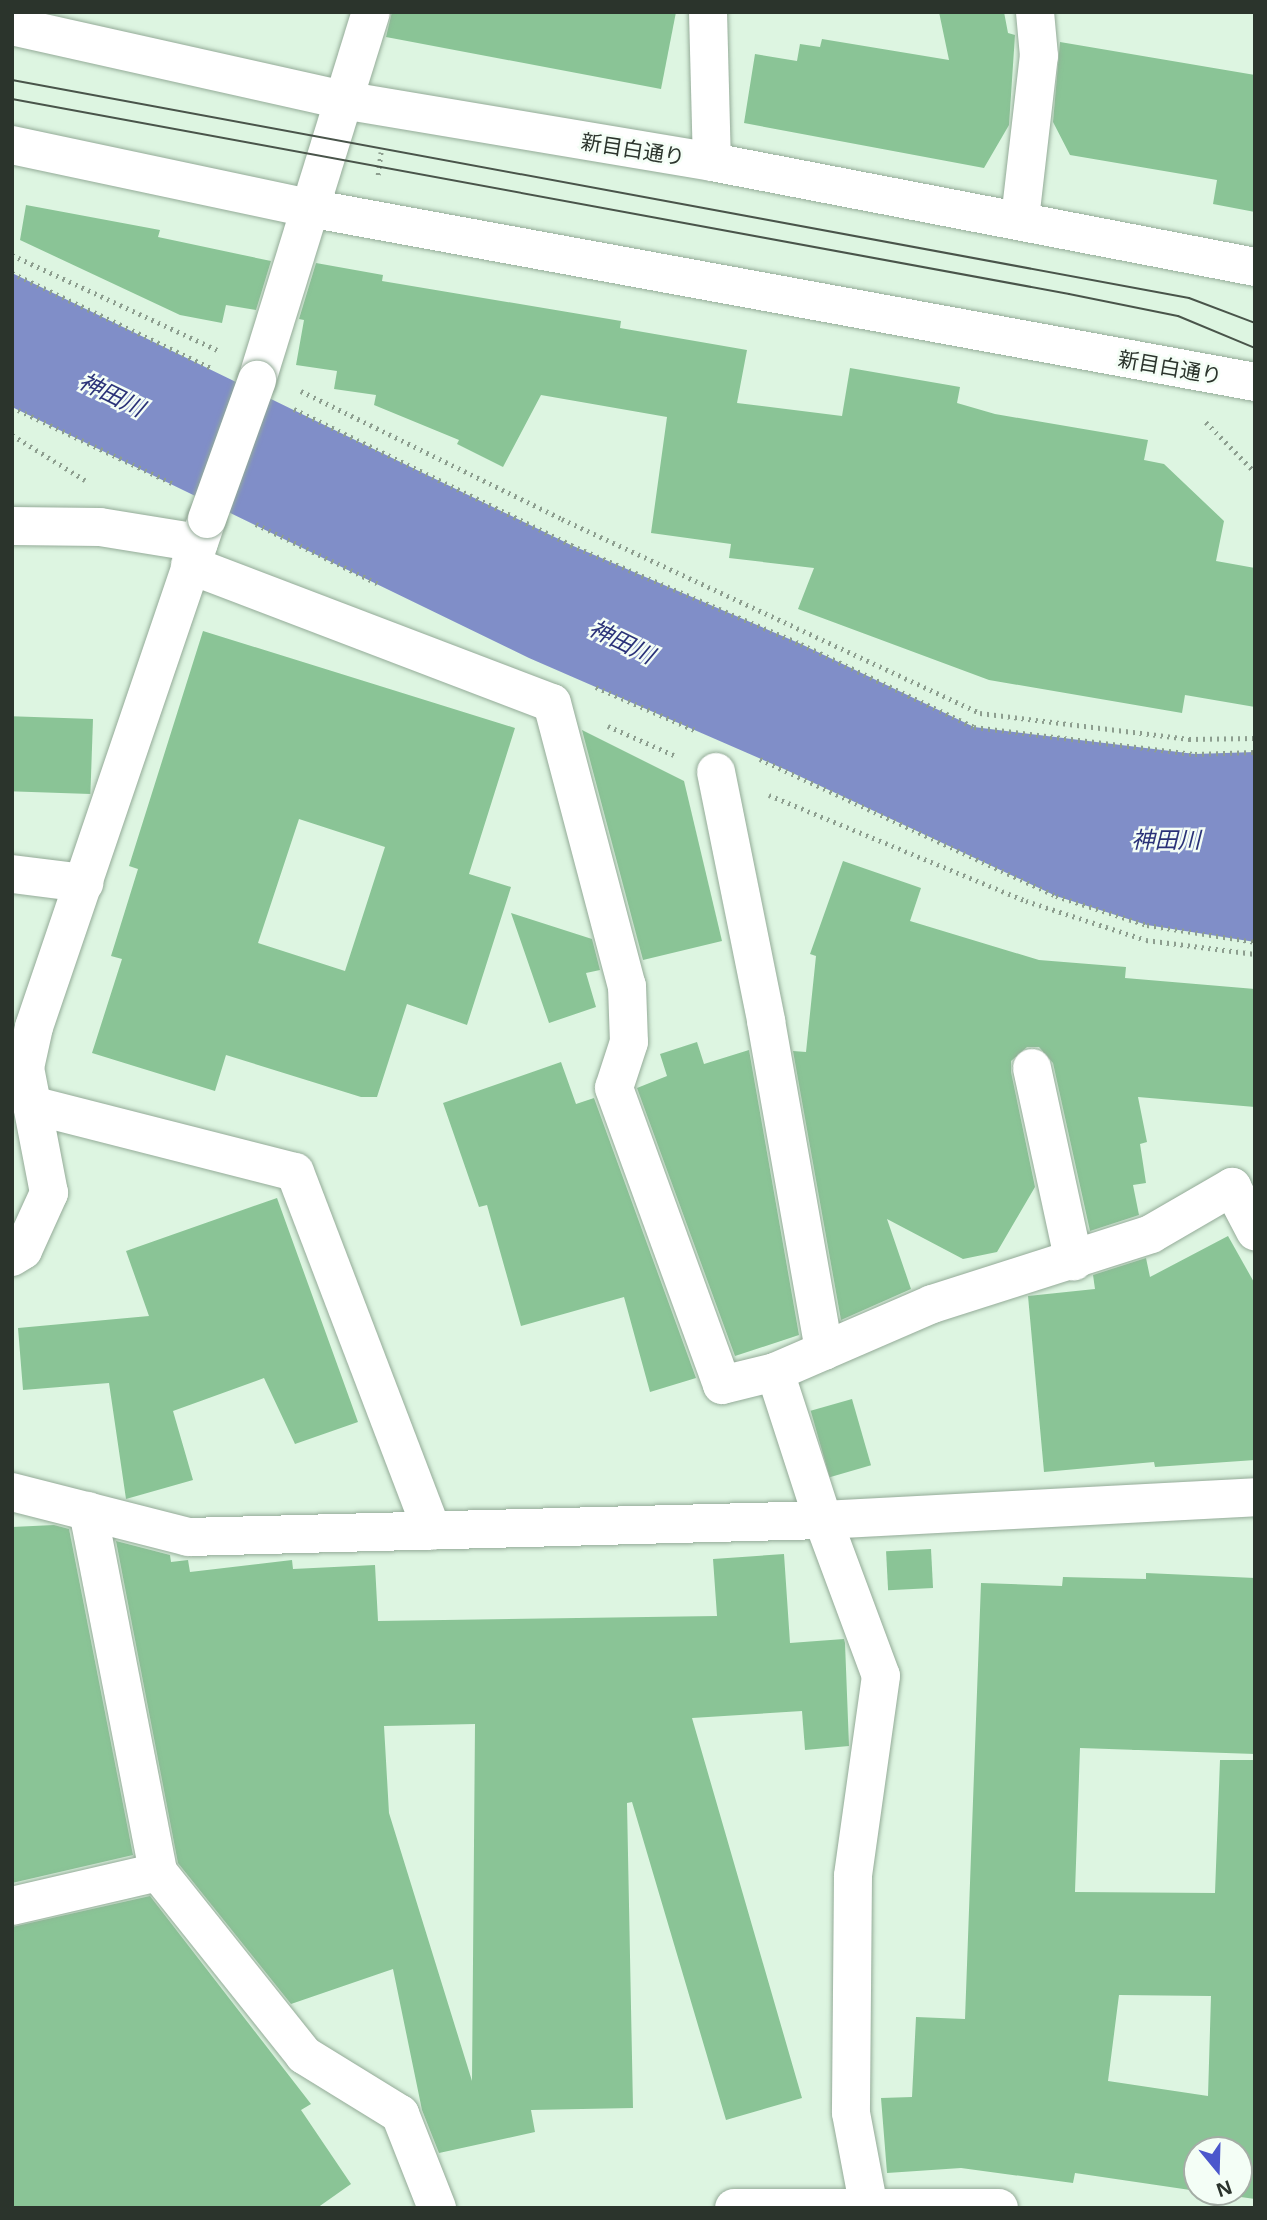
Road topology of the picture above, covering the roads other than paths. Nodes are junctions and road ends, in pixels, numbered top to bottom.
1 (371, 12) edge
2 (708, 12) edge
3 (1035, 12) edge
4 (12, 26) edge
5 (342, 100) junction
6 (12, 145) edge
7 (712, 162) junction
8 (309, 208) junction
9 (1020, 219) junction
10 (1255, 267) edge
11 (1255, 382) edge
12 (12, 526) edge
13 (210, 536) junction
14 (716, 772) road end
15 (12, 874) edge
16 (84, 883) junction
17 (1032, 1068) dead end
18 (32, 1105) junction
19 (1255, 1231) edge
20 (12, 1258) edge
21 (1074, 1262) junction
22 (824, 1351) junction
23 (775, 1372) junction
24 (12, 1492) edge
25 (1255, 1497) edge
26 (88, 1511) junction
27 (823, 1520) junction
28 (432, 1531) junction
29 (158, 1872) junction
30 (12, 1906) edge
31 (869, 2206) edge
32 (436, 2208) edge
33 (734, 2208) edge
34 (999, 2208) edge

1 - 5 street
2 - 7 street
3 - 9 street
4 - 5 street, 新目白通り
5 - 7 street, 新目白通り
5 - 8 street
6 - 8 street, 新目白通り
7 - 9 street, 新目白通り
8 - 11 street, 新目白通り
8 - 13 street, bridge
9 - 10 street, 新目白通り
12 - 13 street
13 - 16 street
13 - 23 street
14 - 22 street
15 - 16 street
16 - 18 street
17 - 21 street
18 - 20 street
18 - 28 street
19 - 21 street
21 - 22 street
22 - 23 street
23 - 27 street
24 - 26 street
25 - 27 street
26 - 28 street
26 - 29 street
27 - 28 street
27 - 31 street
29 - 30 street
29 - 32 street
31 - 33 street
31 - 34 street

